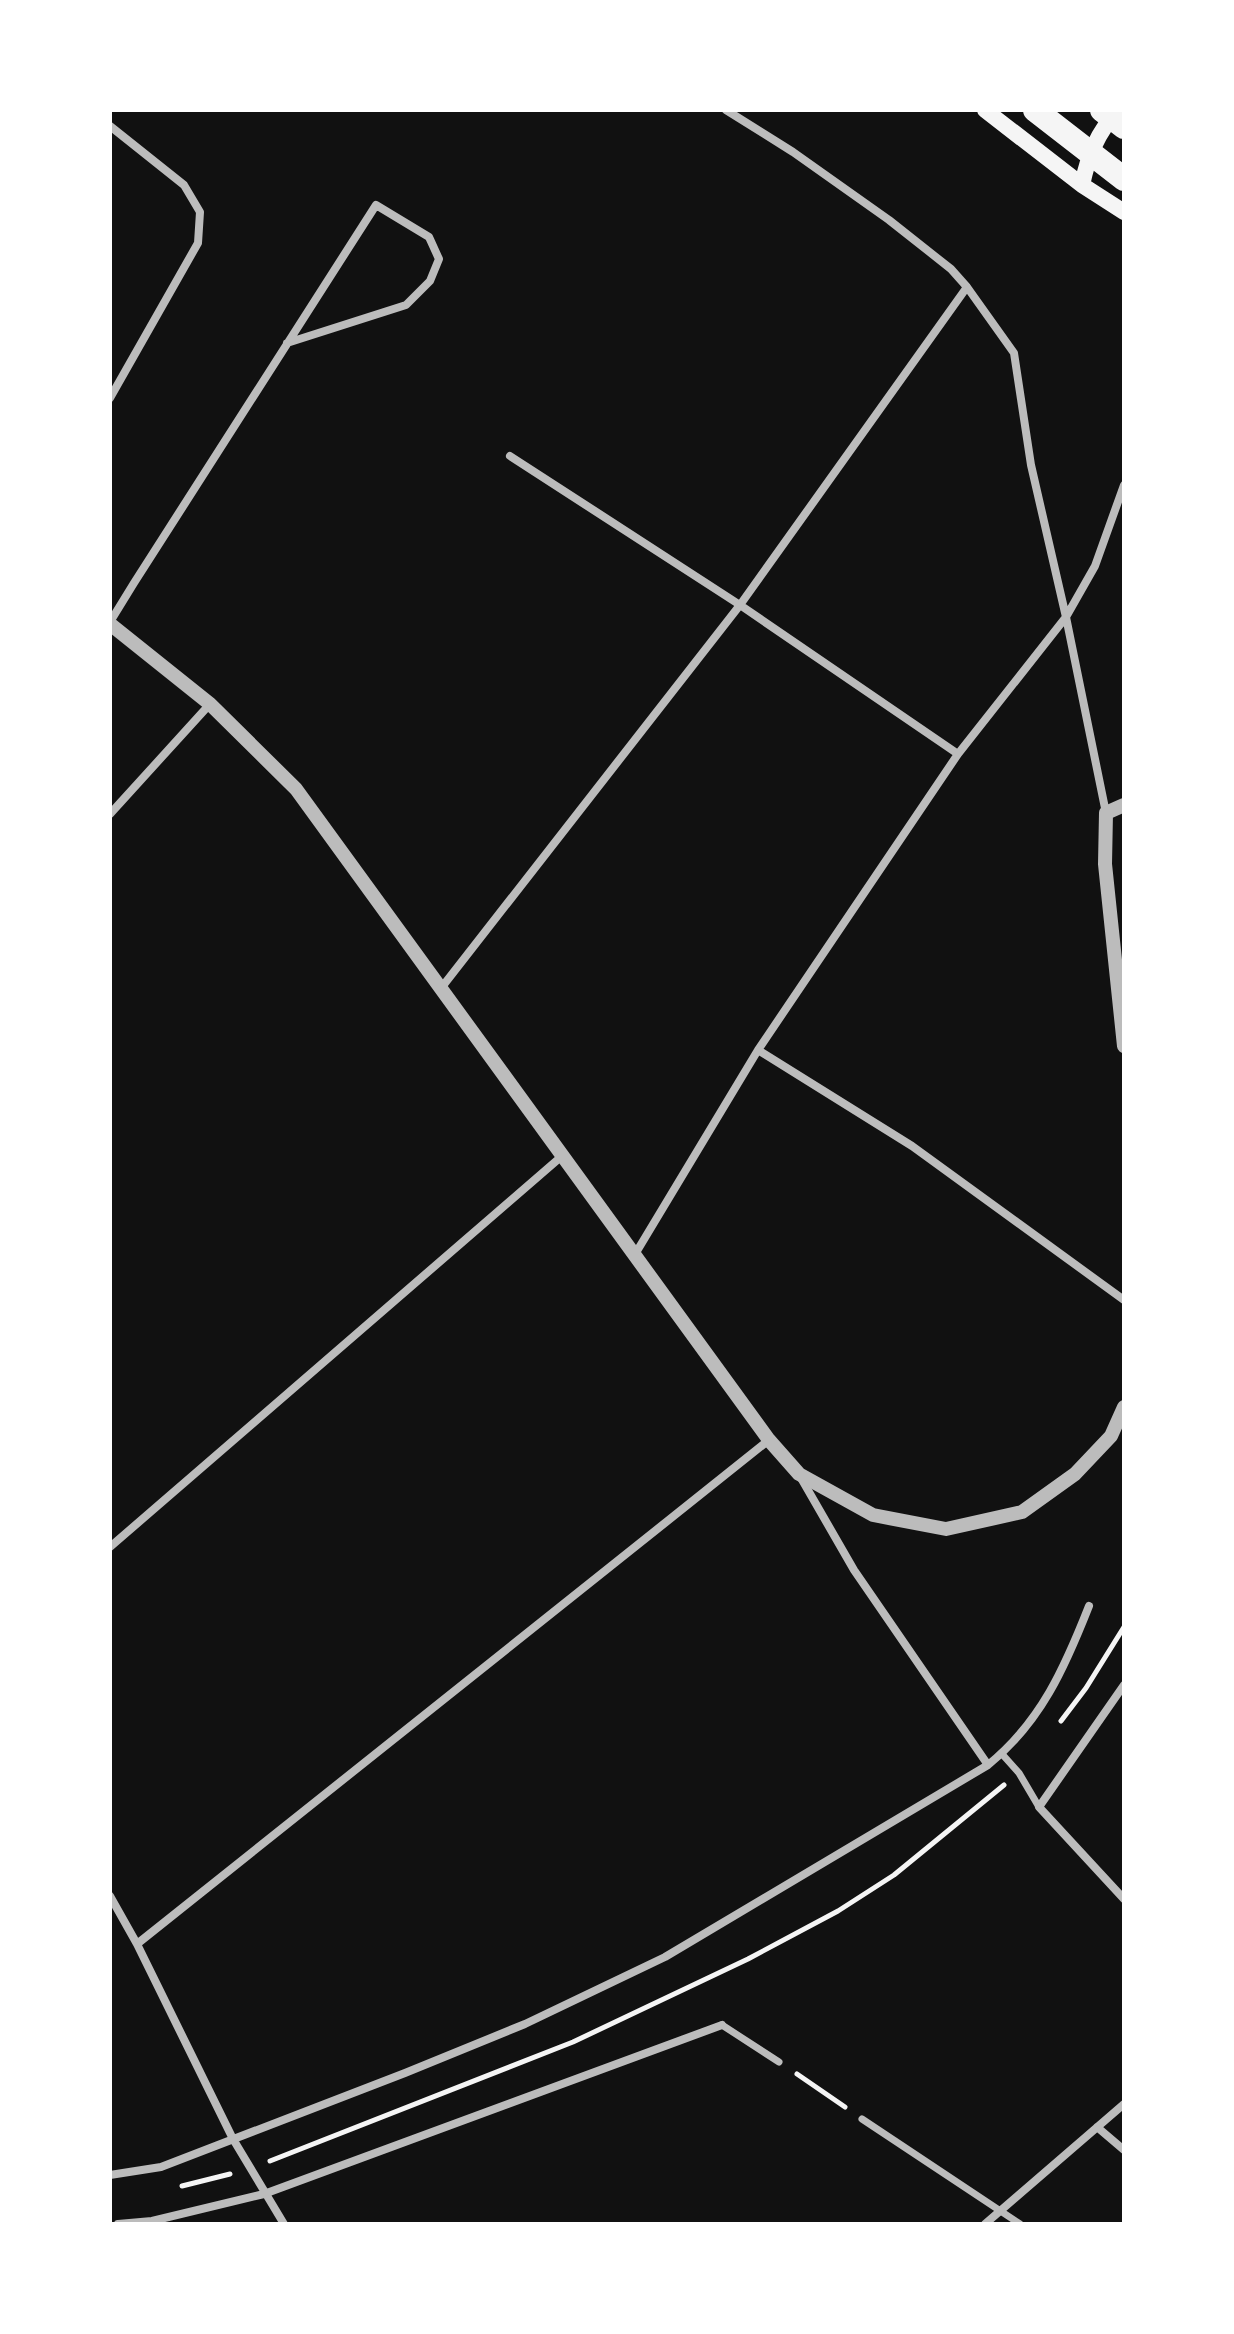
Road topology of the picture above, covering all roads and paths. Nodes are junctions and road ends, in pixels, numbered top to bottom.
1 (726, 110) edge
2 (985, 110) edge
3 (1035, 110) edge
4 (1102, 110) edge
5 (1119, 110) edge
6 (110, 126) edge
7 (1124, 127) edge
8 (1124, 179) edge
9 (1082, 185) junction
10 (1124, 212) edge
11 (967, 287) junction
12 (287, 343) junction
13 (110, 398) edge
14 (510, 456) dead end
15 (1124, 485) edge
16 (740, 605) junction
17 (1066, 617) junction
18 (110, 623) edge
19 (210, 704) junction
20 (958, 754) junction
21 (1124, 805) edge
22 (1106, 813) junction
23 (110, 814) edge
24 (442, 987) junction
25 (1124, 1046) edge
26 (758, 1050) junction
27 (562, 1156) junction
28 (634, 1256) junction
29 (1124, 1300) edge
30 (1124, 1407) edge
31 (769, 1440) junction
32 (799, 1474) junction
33 (110, 1547) edge
34 (1089, 1606) dead end
35 (1124, 1685) edge
36 (1002, 1754) junction
37 (988, 1765) junction
38 (1039, 1807) junction
39 (110, 1896) edge
40 (1124, 1899) edge
41 (137, 1944) junction
42 (722, 2025) joint
43 (779, 2062) joint
44 (1124, 2104) edge
45 (862, 2119) joint
46 (1097, 2127) junction
47 (233, 2139) junction
48 (1124, 2150) edge
49 (110, 2175) edge
50 (264, 2194) junction
51 (1002, 2211) junction
52 (118, 2224) edge
53 (284, 2224) edge
54 (985, 2224) edge
55 (1020, 2224) edge

1 - 11 street
2 - 9 main road
3 - 8 highway
4 - 7 highway
5 - 9 main road
6 - 13 street
9 - 10 main road
11 - 16 street
11 - 17 street
12 - 12 street
12 - 18 street
14 - 16 street
15 - 17 street
16 - 20 street
16 - 24 street
17 - 20 street
17 - 22 street
18 - 19 street
19 - 23 street
19 - 24 street
20 - 26 street
21 - 22 street
22 - 25 street
24 - 27 street
26 - 28 street
26 - 29 street
27 - 28 street
27 - 33 street
28 - 31 street
30 - 32 street
31 - 32 street
31 - 41 street
32 - 37 street
34 - 36 street
35 - 38 street
36 - 37 street
36 - 38 street
37 - 47 street
38 - 40 street
39 - 41 street
41 - 47 street
42 - 43 street
42 - 50 street
43 - 45 path
44 - 46 street
45 - 51 street
46 - 48 street
46 - 51 street
47 - 49 street
47 - 50 street
50 - 52 street
50 - 53 street
51 - 54 street
51 - 55 street

